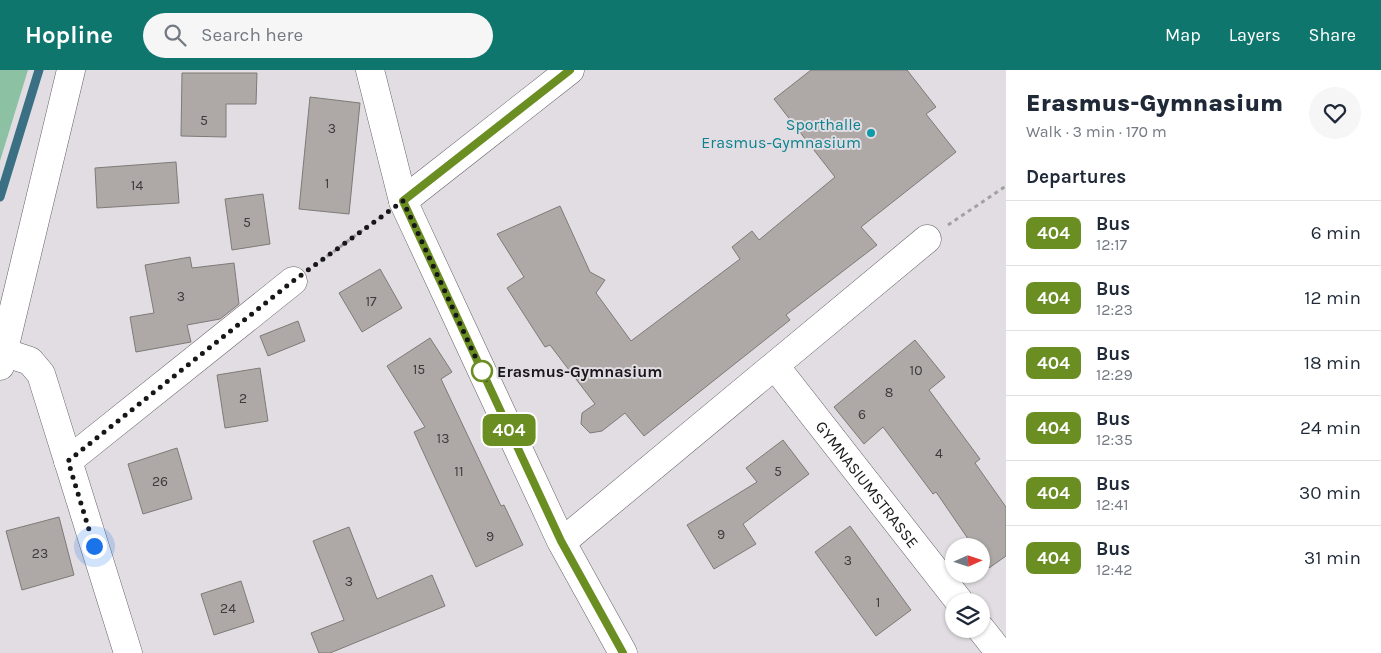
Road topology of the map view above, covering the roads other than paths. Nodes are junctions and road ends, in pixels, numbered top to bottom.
1 (71, 70) edge
2 (370, 70) edge
3 (570, 70) edge
4 (403, 201) junction
5 (927, 239) road end
6 (293, 281) road end
7 (2, 359) edge
8 (775, 366) junction
9 (68, 461) junction
10 (562, 542) junction
11 (953, 593) edge
12 (988, 638) edge
13 (128, 653) edge
14 (622, 653) edge
15 (1000, 653) edge

1 - 7 street
2 - 4 street
3 - 4 street
4 - 10 street
5 - 8 street
6 - 9 street
7 - 9 street
8 - 10 street
8 - 11 street, GYMNASIUMSTRASSE
9 - 13 street
10 - 14 street
12 - 15 street

